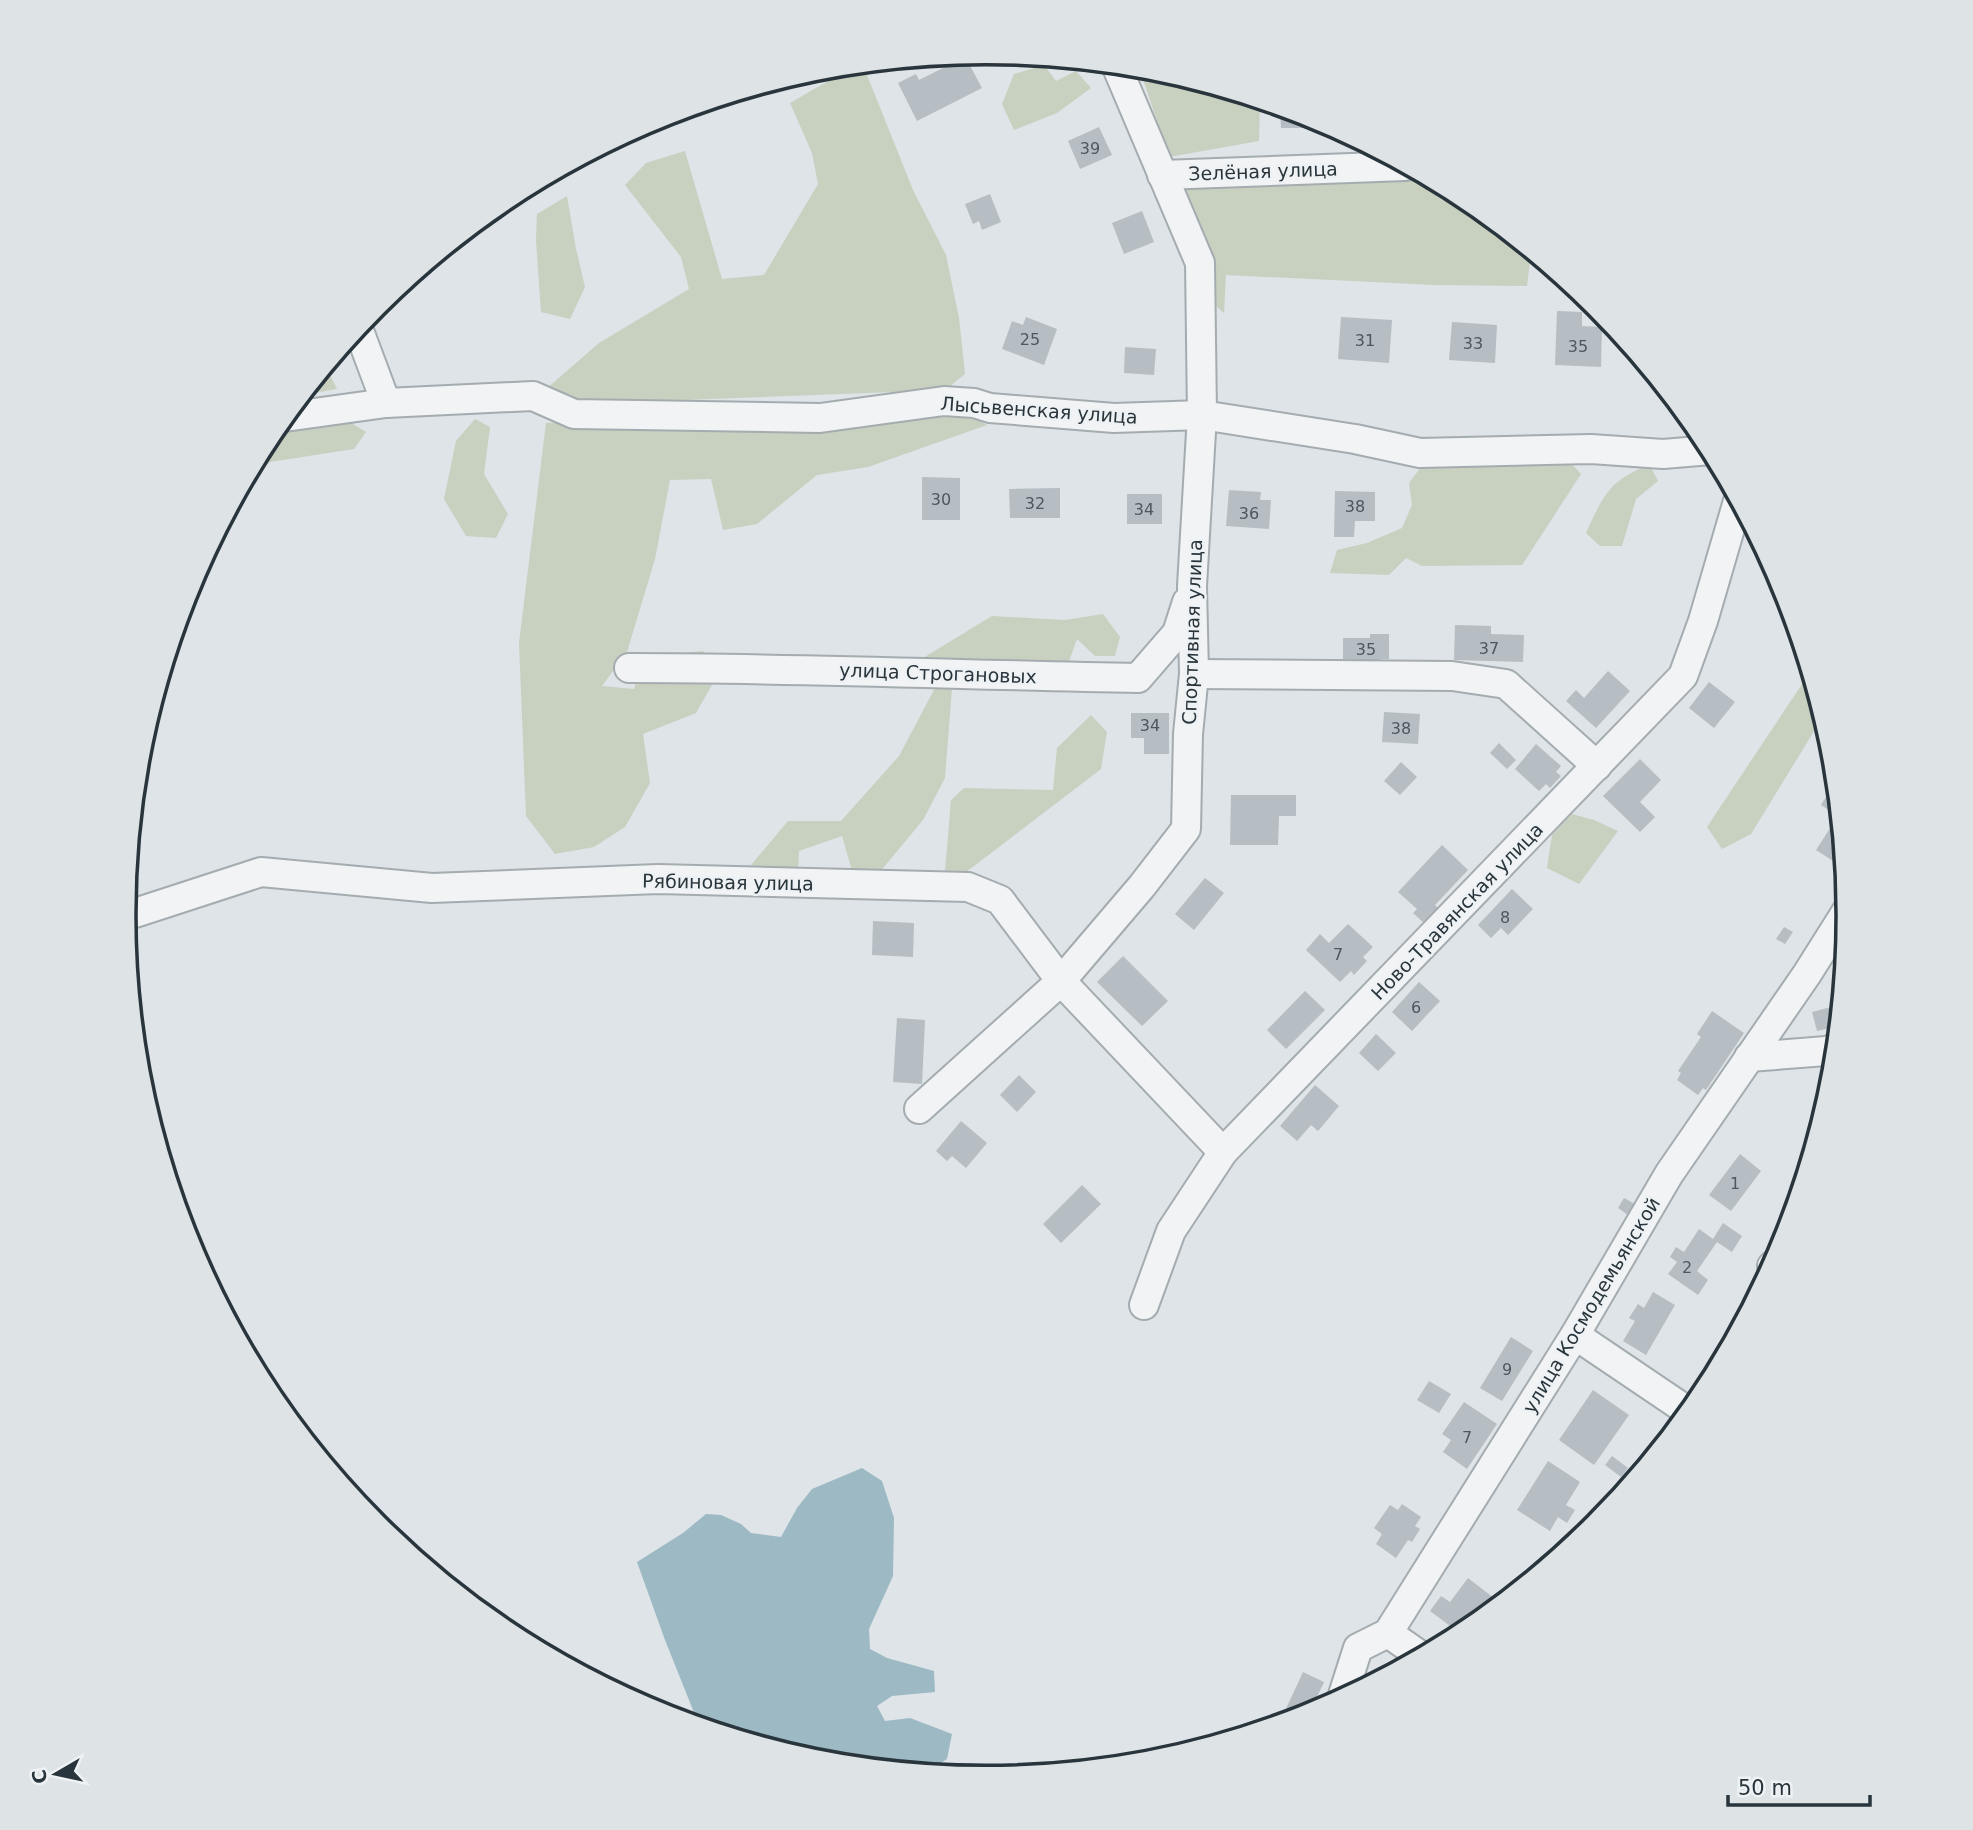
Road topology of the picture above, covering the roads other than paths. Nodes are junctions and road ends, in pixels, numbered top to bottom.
1 (1121, 76) edge
2 (1389, 167) edge
3 (1162, 175) junction
4 (362, 338) edge
5 (386, 404) junction
6 (299, 415) edge
7 (1202, 415) junction
8 (1698, 451) edge
9 (1735, 512) edge
10 (1192, 586) junction
11 (629, 668) dead end
12 (1194, 674) junction
13 (1597, 766) junction
14 (136, 913) edge
15 (1837, 926) edge
16 (1061, 981) junction
17 (1825, 1051) edge
18 (1749, 1057) junction
19 (919, 1109) dead end
20 (1223, 1152) junction
21 (1144, 1305) dead end
22 (1575, 1335) junction
23 (1680, 1406) edge
24 (1388, 1633) junction
25 (1413, 1650) edge
26 (1346, 1686) edge

1 - 3 street, Спортивная улица
2 - 3 street, Зелёная улица
3 - 7 street, Спортивная улица
4 - 5 street
5 - 6 street, Лысьвенская улица
5 - 7 street, Лысьвенская улица
7 - 8 street, Лысьвенская улица
7 - 10 street, Спортивная улица
9 - 13 street, Ново-Травянская улица
10 - 11 street, улица Строгановых
10 - 12 street, Спортивная улица
12 - 13 street
12 - 16 street, Спортивная улица
13 - 20 street, Ново-Травянская улица
14 - 16 street, Рябиновая улица
15 - 18 street, улица Космодемьянской
16 - 19 street, Спортивная улица
16 - 20 street, Рябиновая улица
17 - 18 street
18 - 22 street, улица Космодемьянской
20 - 21 street, Ново-Травянская улица
22 - 23 street
22 - 24 street, улица Космодемьянской
24 - 25 street
24 - 26 street, улица Космодемьянской

